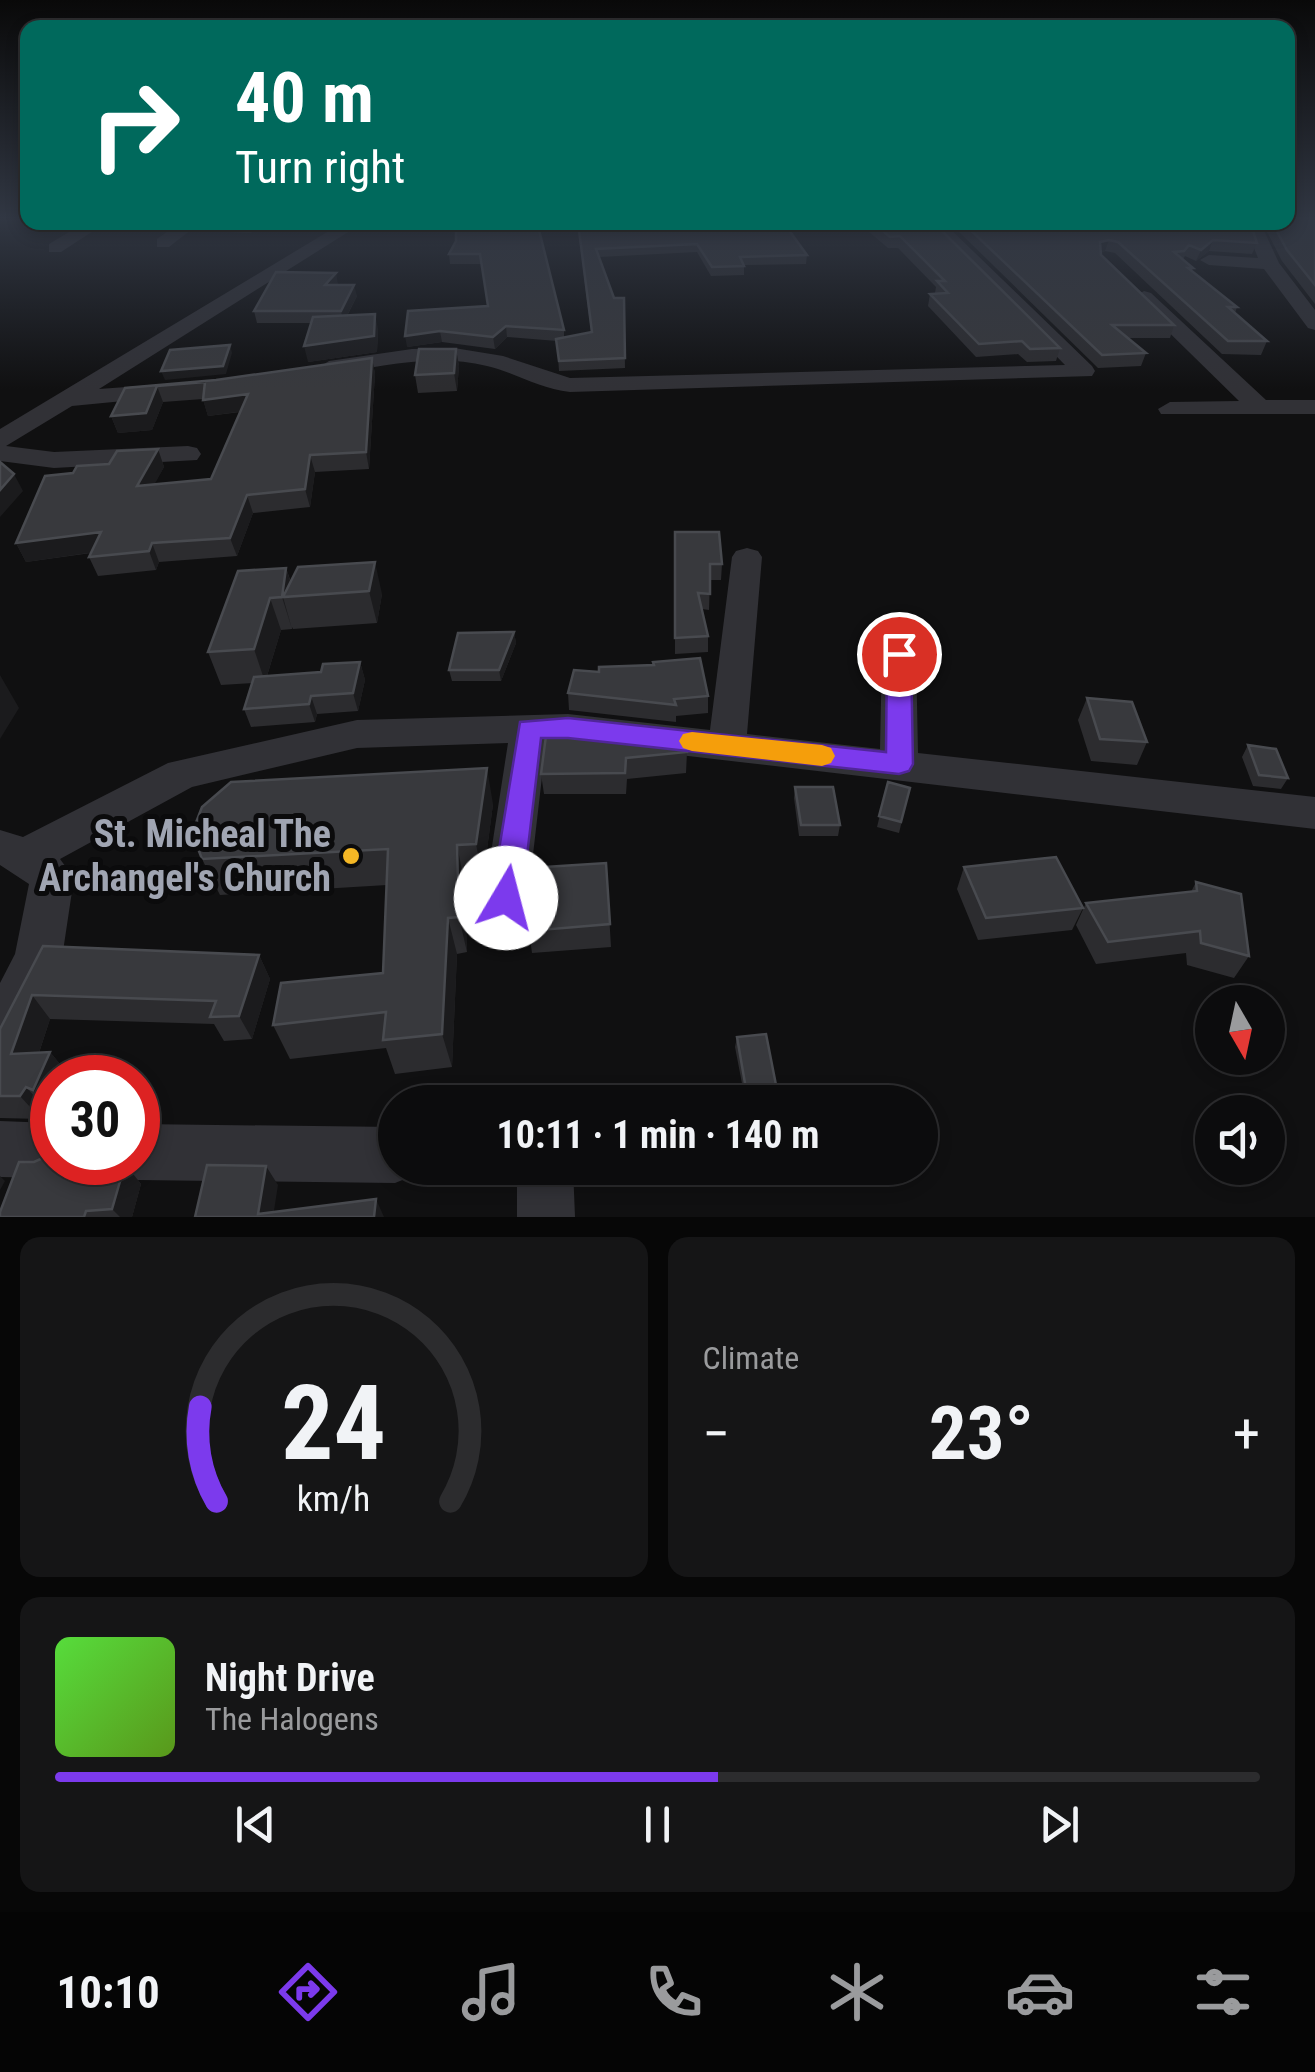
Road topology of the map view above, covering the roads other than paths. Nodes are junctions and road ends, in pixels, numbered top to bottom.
1 (268, 276) edge
2 (988, 276) edge
3 (1278, 276) edge
4 (1134, 287) edge
5 (1315, 324) edge
6 (309, 372) edge
7 (183, 389) edge
8 (68, 398) junction
9 (1315, 407) edge
10 (1260, 408) junction
11 (1170, 409) dead end
12 (0, 440) edge
13 (0, 453) edge
14 (188, 454) dead end
15 (746, 557) dead end
16 (899, 654) dead end
17 (529, 729) junction
18 (727, 745) junction
19 (899, 764) junction
20 (1315, 813) edge
21 (13, 852) edge
22 (506, 898) dead end
23 (0, 1033) edge
24 (0, 1149) edge
25 (30, 1150) edge
26 (160, 1152) edge
27 (378, 1155) edge
28 (545, 1185) edge
29 (546, 1217) edge

1 - 8 street
2 - 6 street
3 - 5 street
4 - 10 street
7 - 8 street
8 - 12 street
9 - 10 street
10 - 11 street
13 - 14 street
15 - 18 street
16 - 19 street
17 - 18 street
17 - 21 street
17 - 22 street
18 - 19 street
19 - 20 street
21 - 23 street
24 - 25 street
26 - 27 street
28 - 29 street

